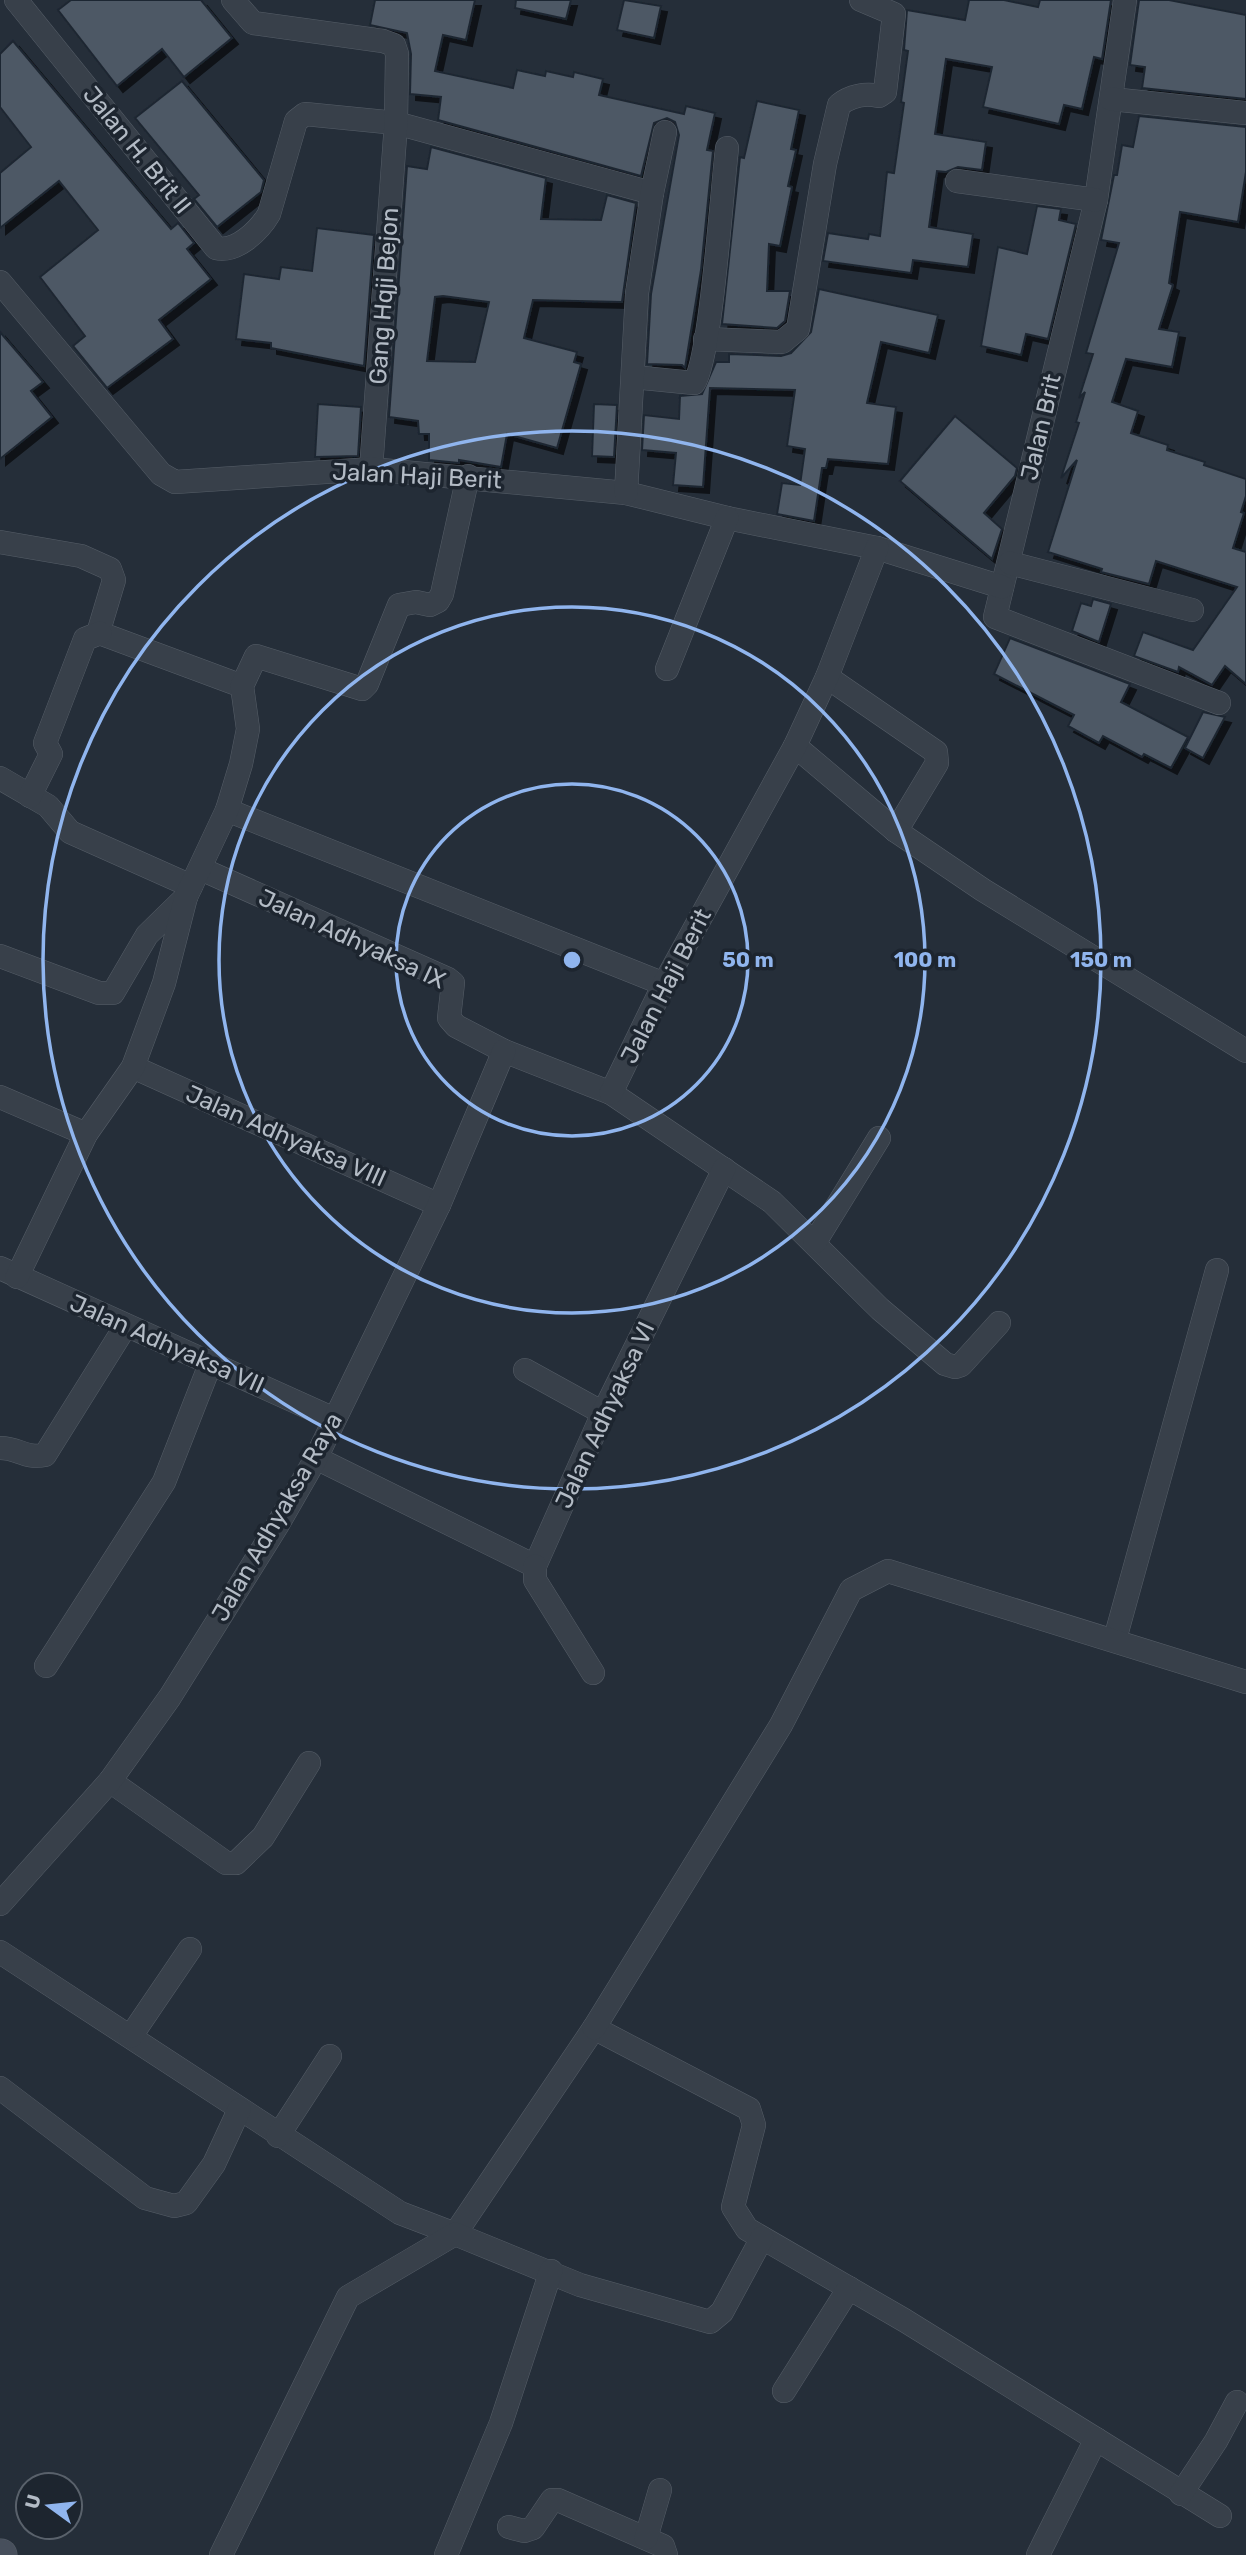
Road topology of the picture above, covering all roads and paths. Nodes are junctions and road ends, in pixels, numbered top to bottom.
1 (16, 0) edge
2 (233, 0) edge
3 (861, 0) edge
4 (1125, 0) edge
5 (1111, 99) junction
6 (1246, 113) edge
7 (397, 123) junction
8 (665, 132) dead end
9 (727, 148) dead end
10 (957, 181) dead end
11 (652, 193) junction
12 (1096, 200) junction
13 (0, 282) edge
14 (705, 339) junction
15 (633, 377) junction
16 (371, 469) junction
17 (468, 476) junction
18 (626, 493) junction
19 (727, 518) junction
20 (0, 542) edge
21 (877, 548) junction
22 (1010, 564) junction
23 (1002, 587) junction
24 (1192, 610) dead end
25 (100, 633) junction
26 (667, 669) dead end
27 (827, 677) junction
28 (242, 686) junction
29 (1219, 703) dead end
30 (795, 746) junction
31 (0, 778) edge
32 (30, 796) junction
33 (227, 810) junction
34 (896, 831) junction
35 (193, 884) junction
36 (0, 956) edge
37 (663, 984) junction
38 (504, 1051) junction
39 (1246, 1051) edge
40 (133, 1067) junction
41 (611, 1093) junction
42 (0, 1097) edge
43 (86, 1134) junction
44 (879, 1138) dead end
45 (724, 1169) junction
46 (439, 1205) junction
47 (815, 1242) junction
48 (1217, 1270) dead end
49 (9, 1272) edge
50 (999, 1323) dead end
51 (125, 1327) junction
52 (211, 1362) junction
53 (525, 1370) dead end
54 (603, 1413) junction
55 (334, 1419) junction
56 (0, 1448) edge
57 (316, 1458) junction
58 (535, 1566) junction
59 (1115, 1639) junction
60 (46, 1666) dead end
61 (593, 1673) dead end
62 (1246, 1682) edge
63 (309, 1763) dead end
64 (110, 1782) junction
65 (4, 1890) edge
66 (190, 1949) dead end
67 (0, 1952) edge
68 (594, 2028) junction
69 (131, 2036) junction
70 (330, 2056) dead end
71 (0, 2088) edge
72 (239, 2110) junction
73 (278, 2136) junction
74 (455, 2234) junction
75 (762, 2238) junction
76 (551, 2271) junction
77 (849, 2288) junction
78 (785, 2391) dead end
79 (1237, 2402) dead end
80 (1096, 2439) junction
81 (660, 2490) dead end
82 (1181, 2494) junction
83 (1220, 2516) dead end
84 (509, 2527) dead end
85 (646, 2538) junction
86 (221, 2555) edge
87 (446, 2555) edge
88 (666, 2555) edge
89 (1038, 2555) edge

1 - 7 street, Jalan H. Brit II
2 - 7 street, Gang Hqji Bejon
3 - 14 street
4 - 5 street, Jalan Brit
5 - 6 street
5 - 12 street, Jalan Brit
7 - 11 street
7 - 16 street, Gang Hqji Bejon
8 - 11 street
9 - 14 street
10 - 12 street
11 - 15 street
12 - 22 street, Jalan Brit
13 - 16 street, Jalan Haji Berit
14 - 15 street
15 - 18 street
16 - 17 street, Jalan Haji Berit
17 - 18 street, Jalan Haji Berit
17 - 28 street
18 - 19 street, Jalan Haji Berit
19 - 21 street, Jalan Haji Berit
19 - 26 street
20 - 25 street
21 - 23 street, Jalan Haji Berit
21 - 27 street, Jalan Haji Berit
22 - 23 street, Jalan Brit
22 - 24 street
23 - 29 street, Jalan Brit
25 - 28 street
25 - 32 street
27 - 30 street, Jalan Haji Berit
27 - 34 street
28 - 33 street
30 - 34 street
30 - 37 street, Jalan Haji Berit
31 - 32 street
32 - 35 street
33 - 35 street
33 - 37 street
34 - 39 street
35 - 36 street
35 - 38 street, Jalan Adhyaksa IX
35 - 40 street
37 - 41 street, Jalan Haji Berit
38 - 41 street, Jalan Haji Berit
38 - 46 street, Jalan Adhyaksa Raya
40 - 43 street
40 - 46 street, Jalan Adhyaksa VIII
41 - 45 street
42 - 43 street
43 - 49 street
44 - 47 street
45 - 47 street
45 - 54 street, Jalan Adhyaksa VI
46 - 55 street, Jalan Adhyaksa Raya
47 - 50 street
48 - 59 street
49 - 51 street, Jalan Adhyaksa VII
51 - 52 street, Jalan Adhyaksa VII
51 - 56 street
52 - 55 street, Jalan Adhyaksa VII
52 - 60 street
53 - 54 street
54 - 58 street, Jalan Adhyaksa VI
55 - 57 street, Jalan Adhyaksa Raya
57 - 58 street
57 - 64 street, Jalan Adhyaksa Raya
58 - 61 street
59 - 62 street
59 - 68 street
63 - 64 street
64 - 65 street, Jalan Adhyaksa Raya
66 - 69 street
67 - 69 street
68 - 74 street
68 - 75 street
69 - 72 street
70 - 73 street
71 - 72 street
72 - 73 street
73 - 74 street
74 - 76 street
74 - 86 street
75 - 76 street
75 - 77 street
76 - 87 street
77 - 78 street
77 - 80 street
79 - 82 street
80 - 82 street
80 - 89 street
81 - 85 street
82 - 83 street
84 - 85 street
85 - 88 street

